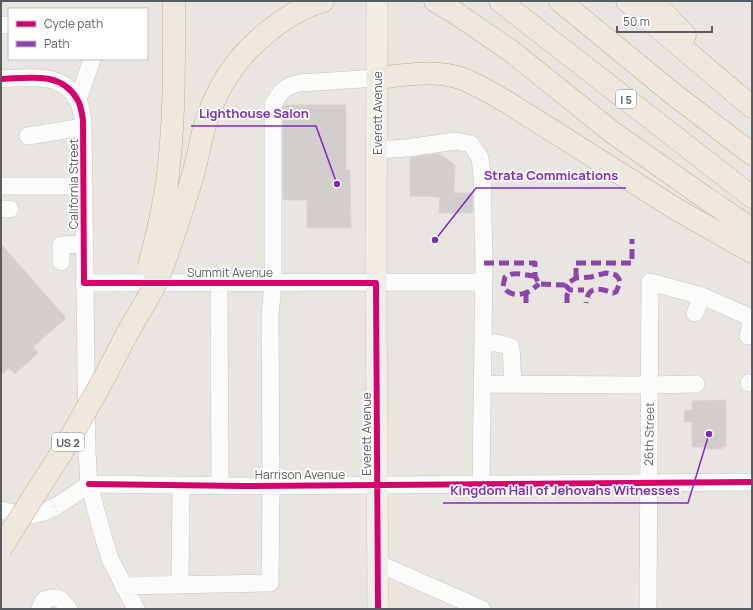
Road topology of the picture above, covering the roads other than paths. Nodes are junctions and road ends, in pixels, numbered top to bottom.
1 (174, 1) edge
2 (323, 1) edge
3 (377, 1) edge
4 (435, 1) edge
5 (500, 1) edge
6 (560, 1) edge
7 (627, 1) edge
8 (652, 1) edge
9 (91, 60) edge
10 (377, 78) junction
11 (1, 79) edge
12 (74, 94) junction
13 (752, 106) edge
14 (83, 127) junction
15 (28, 136) dead end
16 (377, 150) junction
17 (752, 154) edge
18 (1, 186) edge
19 (84, 186) junction
20 (752, 197) edge
21 (168, 227) junction
22 (752, 229) edge
23 (84, 244) junction
24 (752, 252) edge
25 (60, 262) dead end
26 (484, 282) junction
27 (84, 283) junction
28 (219, 283) junction
29 (274, 283) junction
30 (376, 283) junction
31 (702, 296) junction
32 (695, 313) dead end
33 (752, 319) edge
34 (748, 336) dead end
35 (483, 343) junction
36 (482, 384) junction
37 (513, 384) junction
38 (696, 384) dead end
39 (649, 385) junction
40 (752, 482) edge
41 (648, 483) junction
42 (89, 484) junction
43 (481, 484) junction
44 (181, 485) junction
45 (377, 485) junction
46 (220, 486) junction
47 (271, 486) junction
48 (1, 510) edge
49 (1, 548) edge
50 (377, 563) junction
51 (180, 584) junction
52 (123, 586) junction
53 (40, 609) edge
54 (69, 609) edge
55 (136, 609) edge
56 (378, 609) edge
57 (482, 609) edge
58 (648, 609) edge

1 - 21 highway
2 - 21 highway
3 - 10 main road, Everett Avenue
4 - 22 highway
5 - 20 highway, I 5
6 - 17 highway
7 - 13 highway
8 - 13 highway
9 - 12 street
10 - 16 main road, Everett Avenue
10 - 24 highway
10 - 29 street
11 - 12 street
12 - 14 street, California Street
14 - 15 street
14 - 19 street, California Street
16 - 26 street
16 - 30 main road, Everett Avenue
18 - 19 street
19 - 23 street, California Street
21 - 49 highway, US 2, bridge
23 - 25 street
23 - 27 street, California Street
26 - 30 street, Summit Avenue
26 - 35 street
27 - 28 street, Summit Avenue
27 - 42 street, California Street
28 - 29 street, Summit Avenue
28 - 46 street
29 - 30 street, Summit Avenue
29 - 47 street
30 - 45 main road, Everett Avenue
31 - 32 street
31 - 33 street
31 - 39 street, 26th Street
33 - 34 street
35 - 36 street
35 - 37 street
36 - 37 street
36 - 43 street
37 - 39 street
38 - 39 street
39 - 41 street, 26th Street
40 - 41 street, Harrison Avenue
41 - 43 street, Harrison Avenue
41 - 58 street, 26th Street
42 - 44 street, Harrison Avenue
42 - 48 street
42 - 52 street, California Street
43 - 45 street, Harrison Avenue
44 - 46 street, Harrison Avenue
44 - 51 street
45 - 47 street, Harrison Avenue
45 - 50 main road, Everett Avenue
46 - 47 street, Harrison Avenue
47 - 51 street
50 - 56 main road, Everett Avenue
50 - 57 street
51 - 52 street
52 - 55 street, California Street
53 - 54 street

